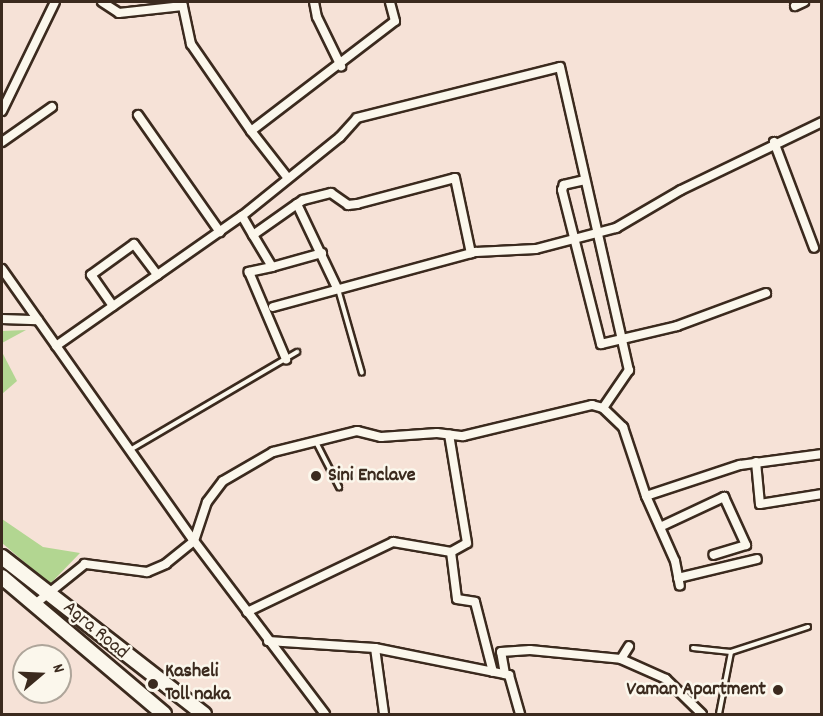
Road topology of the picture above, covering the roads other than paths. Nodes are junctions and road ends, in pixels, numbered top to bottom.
1 (55, 2) edge
2 (102, 2) edge
3 (314, 2) edge
4 (390, 2) edge
5 (804, 2) edge
6 (183, 4) edge
7 (795, 6) dead end
8 (341, 66) junction
9 (52, 107) dead end
10 (2, 111) edge
11 (138, 115) dead end
12 (822, 122) edge
13 (251, 131) junction
14 (2, 142) edge
15 (774, 142) junction
16 (287, 177) junction
17 (585, 180) junction
18 (297, 204) junction
19 (242, 216) junction
20 (220, 232) junction
21 (597, 234) junction
22 (253, 235) junction
23 (575, 240) junction
24 (814, 248) dead end
25 (322, 253) junction
26 (471, 253) junction
27 (272, 267) junction
28 (2, 269) edge
29 (158, 275) junction
30 (338, 288) junction
31 (766, 293) dead end
32 (113, 306) junction
33 (273, 308) dead end
34 (2, 319) edge
35 (38, 320) junction
36 (624, 339) junction
37 (56, 346) junction
38 (297, 352) dead end
39 (286, 359) junction
40 (362, 373) dead end
41 (603, 408) junction
42 (449, 434) junction
43 (315, 440) junction
44 (130, 450) junction
45 (822, 454) edge
46 (756, 462) junction
47 (339, 487) dead end
48 (822, 494) edge
49 (646, 496) junction
50 (660, 527) junction
51 (194, 541) junction
52 (451, 552) junction
53 (714, 555) dead end
54 (2, 557) edge
55 (757, 559) dead end
56 (2, 577) edge
57 (47, 593) junction
58 (34, 605) junction
59 (247, 612) junction
60 (808, 627) dead end
61 (268, 641) junction
62 (629, 646) dead end
63 (375, 648) junction
64 (693, 648) dead end
65 (730, 652) junction
66 (621, 659) junction
67 (493, 672) junction
68 (505, 674) junction
69 (164, 714) edge
70 (204, 714) edge
71 (325, 714) edge
72 (384, 714) edge
73 (520, 714) edge
74 (702, 714) edge
75 (719, 714) edge

1 - 10 street
2 - 6 street
3 - 8 street
4 - 8 street
5 - 7 street
6 - 13 street
8 - 13 street
9 - 14 street
11 - 20 street
12 - 15 street
13 - 16 street
15 - 21 street
15 - 24 street
16 - 17 street
16 - 19 street
17 - 21 street
17 - 23 street
18 - 22 street
18 - 25 street
18 - 26 street
19 - 20 street
19 - 22 street
20 - 29 street
21 - 23 street
21 - 36 street
22 - 27 street
23 - 26 street
23 - 36 street
25 - 27 street
25 - 30 street
26 - 30 street
27 - 39 street
28 - 35 street
29 - 32 street
29 - 32 street
30 - 33 street
30 - 40 lane
31 - 36 street
32 - 37 street
34 - 35 street
35 - 37 street
36 - 41 street
37 - 44 street
38 - 39 lane
39 - 44 lane
41 - 42 street
41 - 49 street
42 - 43 street
42 - 52 street
43 - 47 lane
43 - 51 street
44 - 51 street
45 - 46 street
46 - 48 street
46 - 49 street
49 - 50 street
50 - 53 street
50 - 55 street
51 - 57 street
51 - 59 street
52 - 59 street
52 - 67 street
54 - 57 highway
56 - 58 highway, Agra Road
57 - 58 street
57 - 70 highway
58 - 69 highway, Agra Road
59 - 61 street
60 - 65 lane
61 - 63 street
61 - 71 street
62 - 66 street
63 - 67 street
63 - 72 street
64 - 65 lane
65 - 75 lane
66 - 68 street
66 - 74 street
67 - 68 street
68 - 73 street

